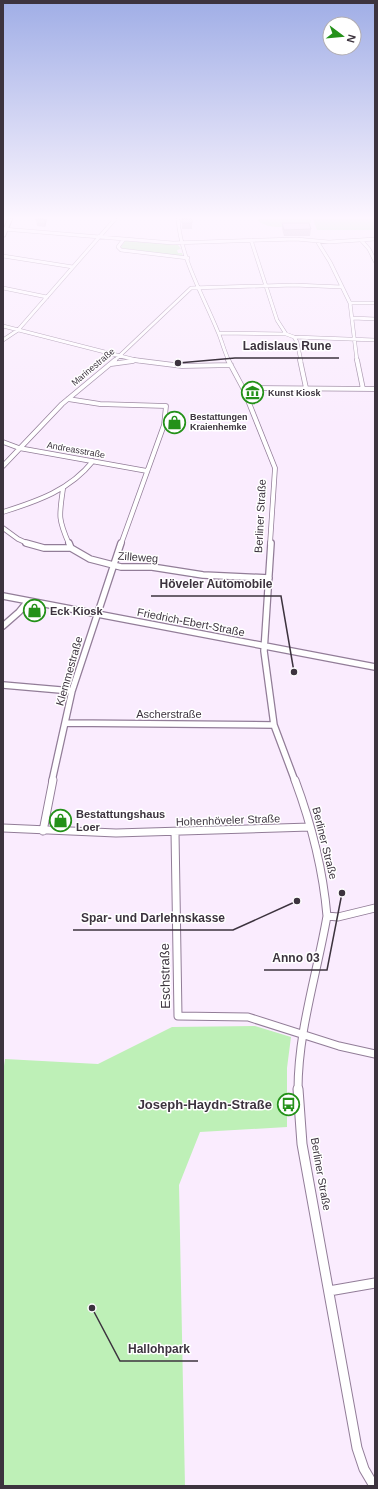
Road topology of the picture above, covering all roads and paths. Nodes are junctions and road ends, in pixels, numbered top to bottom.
1 (5, 288) edge
2 (54, 288) edge
3 (194, 288) edge
4 (199, 288) edge
5 (267, 288) edge
6 (343, 288) edge
7 (47, 297) junction
8 (350, 303) junction
9 (375, 303) edge
10 (353, 318) junction
11 (375, 319) edge
12 (3, 326) edge
13 (18, 330) junction
14 (219, 333) junction
15 (286, 334) junction
16 (294, 337) junction
17 (356, 339) junction
18 (3, 340) edge
19 (375, 340) edge
20 (119, 356) junction
21 (136, 360) junction
22 (109, 365) junction
23 (231, 365) junction
24 (243, 388) junction
25 (306, 388) junction
26 (363, 388) junction
27 (375, 389) edge
28 (68, 399) junction
29 (3, 442) edge
30 (19, 448) junction
31 (93, 462) junction
32 (3, 466) edge
33 (147, 471) junction
34 (63, 489) junction
35 (3, 512) edge
36 (3, 528) edge
37 (71, 548) junction
38 (113, 566) junction
39 (269, 578) junction
40 (3, 596) edge
41 (28, 601) junction
42 (97, 614) junction
43 (3, 626) edge
44 (264, 646) junction
45 (375, 667) edge
46 (3, 685) edge
47 (72, 691) junction
48 (65, 723) junction
49 (274, 724) junction
50 (310, 827) junction
51 (3, 828) edge
52 (43, 831) junction
53 (175, 832) junction
54 (375, 908) edge
55 (327, 916) junction
56 (303, 1034) junction
57 (375, 1054) edge
58 (375, 1283) edge
59 (329, 1291) junction
60 (374, 1486) edge

1 - 7 street
2 - 7 street
3 - 20 street, Marinestraße
4 - 14 street, Berliner Straße
5 - 15 street
6 - 8 street
7 - 13 street
8 - 9 street
8 - 10 street
10 - 11 street
10 - 17 street
12 - 13 street
13 - 18 street
13 - 20 street
14 - 15 street
14 - 23 street, Berliner Straße
15 - 16 street
16 - 17 street
16 - 25 street
17 - 19 street
17 - 26 street
20 - 21 street
20 - 22 street, Marinestraße
21 - 22 street
21 - 23 street
22 - 28 street, Marinestraße
23 - 24 street, Berliner Straße
24 - 25 street
24 - 39 street, Berliner Straße
25 - 26 street
26 - 27 street
28 - 30 street, Marinestraße
28 - 33 street, Klemmestraße
29 - 30 street, Andreasstraße
30 - 31 street, Andreasstraße
30 - 32 street, Marinestraße
31 - 33 street, Andreasstraße
31 - 34 street
33 - 38 street, Klemmestraße
34 - 35 street
34 - 37 street
36 - 37 street
37 - 38 street, Zilleweg
38 - 39 street, Zilleweg
38 - 42 street, Klemmestraße
39 - 44 street, Berliner Straße
40 - 41 street, Friedrich-Ebert-Straße
41 - 42 street, Friedrich-Ebert-Straße
41 - 43 street
42 - 44 street, Friedrich-Ebert-Straße
42 - 47 street, Klemmestraße
44 - 45 street, Friedrich-Ebert-Straße
44 - 49 street, Berliner Straße
46 - 47 street
47 - 48 street, Klemmestraße
48 - 49 street, Ascherstraße
48 - 52 street, Klemmestraße
49 - 50 street, Berliner Straße
50 - 53 street, Hohenhöveler Straße
50 - 55 street, Berliner Straße
51 - 52 street, Hohenhöveler Straße
52 - 53 street, Hohenhöveler Straße
53 - 56 street, Eschstraße
54 - 55 street
55 - 56 street, Berliner Straße
56 - 57 street
56 - 59 street, Berliner Straße
58 - 59 street
59 - 60 street, Berliner Straße

